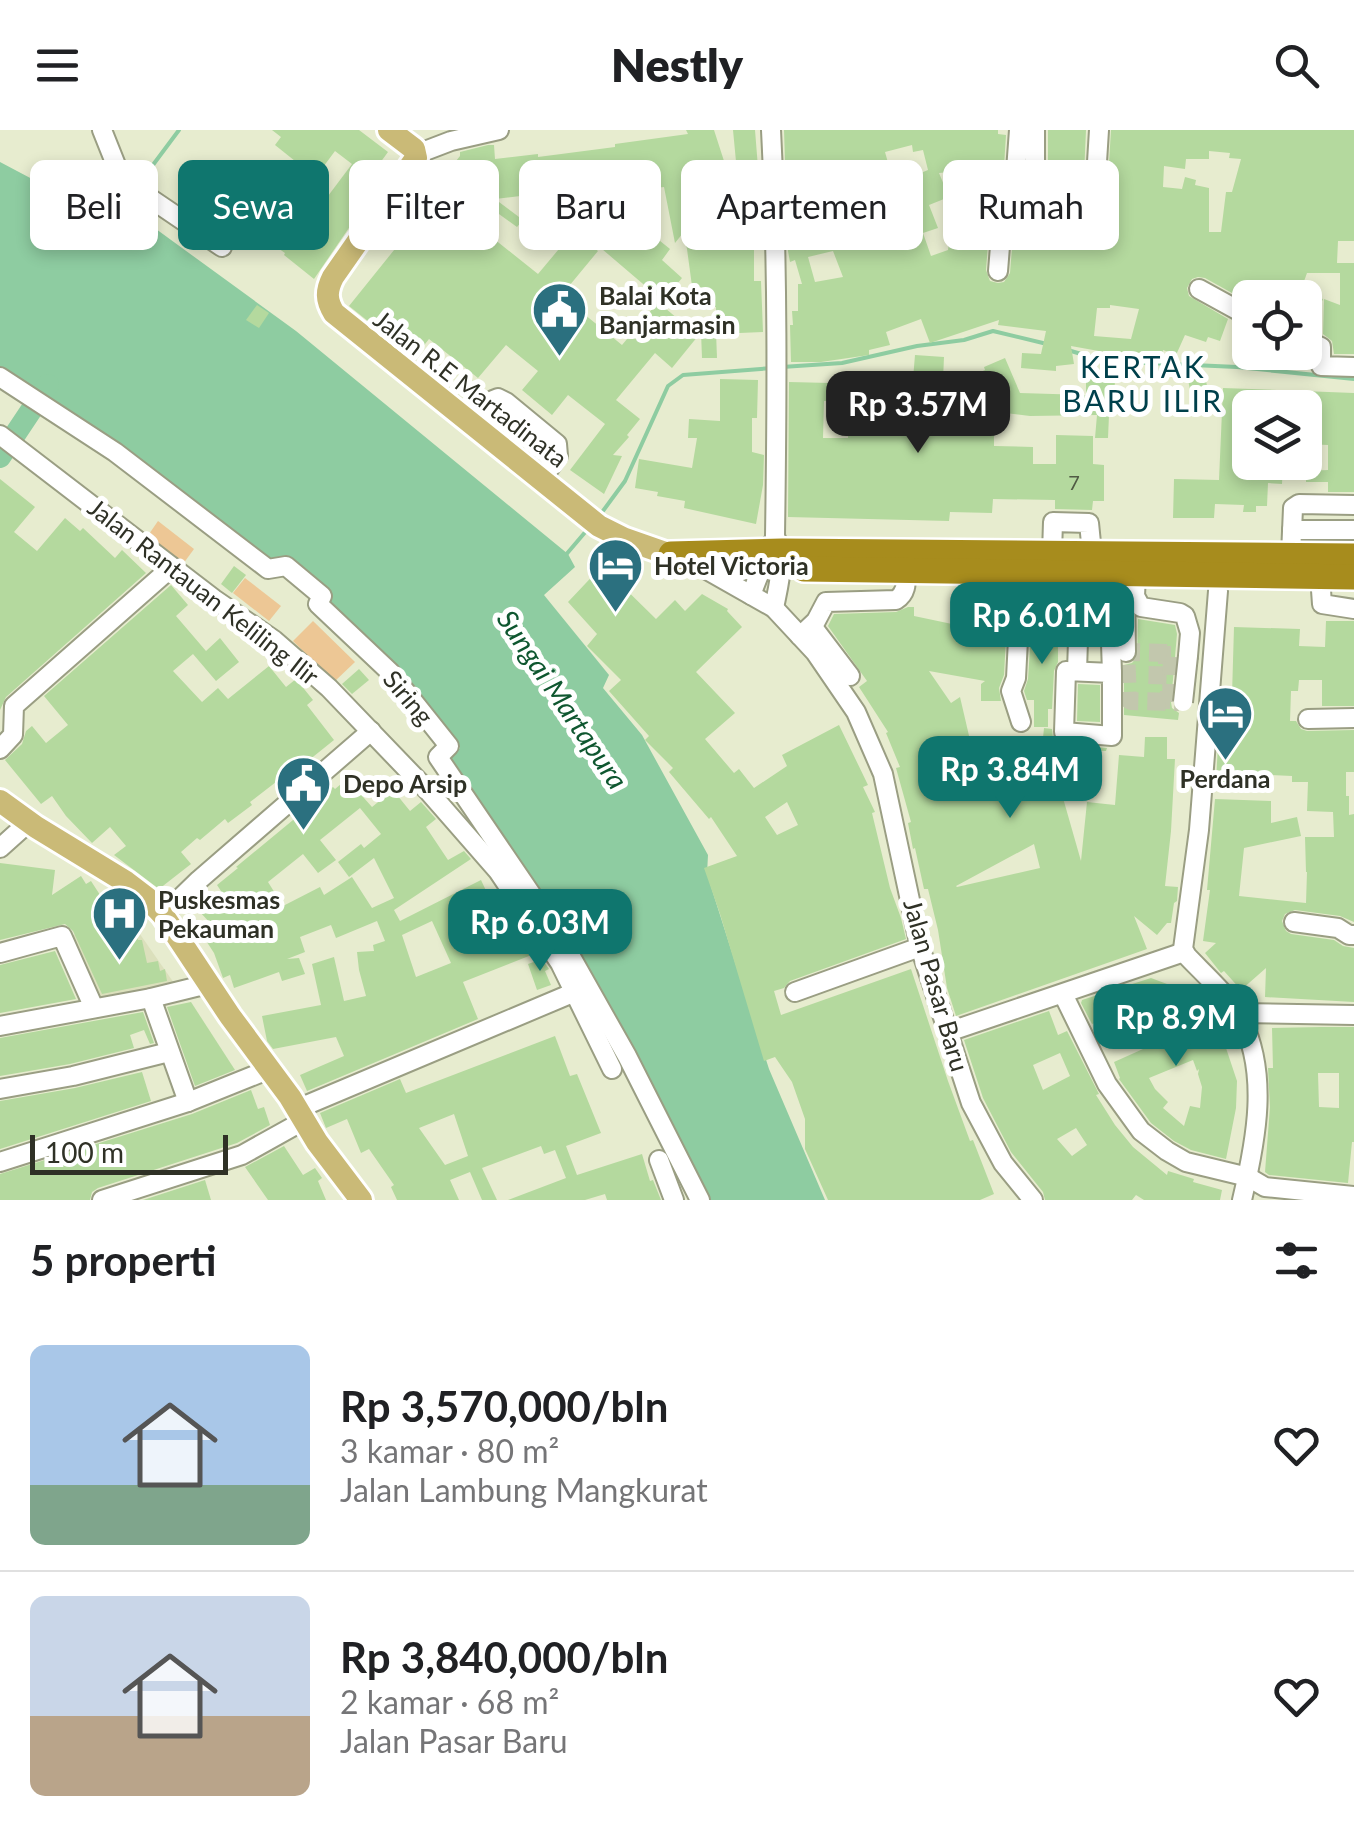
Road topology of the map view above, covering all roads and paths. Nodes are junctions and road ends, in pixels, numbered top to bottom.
1 (102, 130) edge
2 (389, 130) edge
3 (499, 130) edge
4 (771, 130) edge
5 (1019, 130) edge
6 (1035, 130) edge
7 (1098, 130) edge
8 (417, 154) junction
9 (1035, 160) edge
10 (1097, 160) edge
11 (178, 218) edge
12 (998, 271) dead end
13 (1198, 290) dead end
14 (1232, 308) edge
15 (1322, 366) edge
16 (1354, 368) edge
17 (0, 377) edge
18 (474, 425) junction
19 (0, 435) edge
20 (542, 479) junction
21 (1354, 504) edge
22 (1354, 530) edge
23 (1292, 542) junction
24 (672, 554) junction
25 (774, 555) junction
26 (1354, 556) edge
27 (1052, 563) junction
28 (1095, 563) junction
29 (698, 565) junction
30 (172, 567) junction
31 (906, 570) junction
32 (1219, 570) junction
33 (1010, 572) junction
34 (1130, 574) junction
35 (1320, 576) junction
36 (1354, 577) edge
37 (751, 595) junction
38 (1020, 601) junction
39 (1096, 604) junction
40 (774, 608) junction
41 (1354, 609) edge
42 (806, 631) junction
43 (1126, 652) dead end
44 (1186, 656) junction
45 (1213, 658) junction
46 (1077, 671) junction
47 (1112, 674) junction
48 (850, 676) dead end
49 (1210, 701) junction
50 (1354, 718) edge
51 (1308, 719) dead end
52 (1022, 722) dead end
53 (371, 732) junction
54 (0, 749) edge
55 (0, 801) edge
56 (29, 822) junction
57 (0, 848) edge
58 (163, 916) junction
59 (1294, 922) dead end
60 (1354, 935) edge
61 (920, 947) junction
62 (1184, 952) junction
63 (0, 953) edge
64 (208, 984) junction
65 (574, 992) junction
66 (795, 992) dead end
67 (1063, 994) junction
68 (151, 998) junction
69 (94, 1008) junction
70 (1238, 1013) junction
71 (1354, 1015) edge
72 (0, 1026) edge
73 (948, 1032) junction
74 (169, 1052) junction
75 (612, 1069) dead end
76 (270, 1070) junction
77 (0, 1089) edge
78 (188, 1102) junction
79 (300, 1115) junction
80 (659, 1160) dead end
81 (0, 1162) edge
82 (1248, 1177) junction
83 (1354, 1196) edge
84 (102, 1200) edge
85 (361, 1200) edge
86 (674, 1200) edge
87 (700, 1200) edge
88 (1033, 1200) edge
89 (1242, 1200) edge

1 - 11 street
2 - 8 main road
3 - 8 street
4 - 25 street
5 - 12 street
6 - 9 street
7 - 10 street
8 - 18 main road, Jalan R.E Martadinata
13 - 14 street
15 - 16 street
17 - 87 street, Siring
18 - 20 main road, Jalan R.E Martadinata
18 - 20 street
19 - 30 street, Jalan Rantauan Keliling Ilir
20 - 24 main road, Jalan R.E Martadinata
21 - 23 street
22 - 23 street
23 - 26 highway
23 - 32 highway
24 - 25 highway
24 - 29 main road, Jalan R.E Martadinata
25 - 27 highway
25 - 29 highway
25 - 31 highway
25 - 37 street
25 - 40 street
27 - 28 highway
27 - 33 highway
27 - 38 street
28 - 32 highway
28 - 34 highway
28 - 39 street
29 - 37 street, Jalan R.E Martadinata
30 - 53 street, Jalan Rantauan Keliling Ilir
30 - 54 street
31 - 33 highway
31 - 42 street
32 - 34 highway
32 - 35 highway
32 - 45 street
33 - 38 street
34 - 43 street
34 - 44 street
35 - 36 highway
35 - 41 street
37 - 40 street, Jalan R.E Martadinata
38 - 52 street
39 - 46 street
39 - 47 street
40 - 42 street, Jalan Pasar Baru
42 - 48 street
42 - 61 street, Jalan Pasar Baru
44 - 45 street
44 - 49 street, bridge
45 - 49 street
46 - 47 street
46 - 47 street
49 - 62 street
50 - 51 street
53 - 58 street
53 - 65 street, Jalan Rantauan Keliling Ilir
55 - 56 main road
56 - 57 street
56 - 58 main road
58 - 64 main road
59 - 60 street
61 - 66 street
61 - 73 street, Jalan Pasar Baru
62 - 67 street
62 - 70 street
63 - 69 street
64 - 68 street
64 - 76 main road
65 - 75 street, Jalan Rantauan Keliling Ilir
65 - 79 street
67 - 73 street
67 - 82 street
68 - 69 street
68 - 74 street
69 - 72 street
70 - 71 street
70 - 82 street
73 - 88 street, Jalan Pasar Baru
74 - 77 street
74 - 78 street
76 - 78 street
76 - 79 main road
78 - 81 street
79 - 84 street
79 - 85 main road
80 - 86 street
82 - 83 street
82 - 89 street

